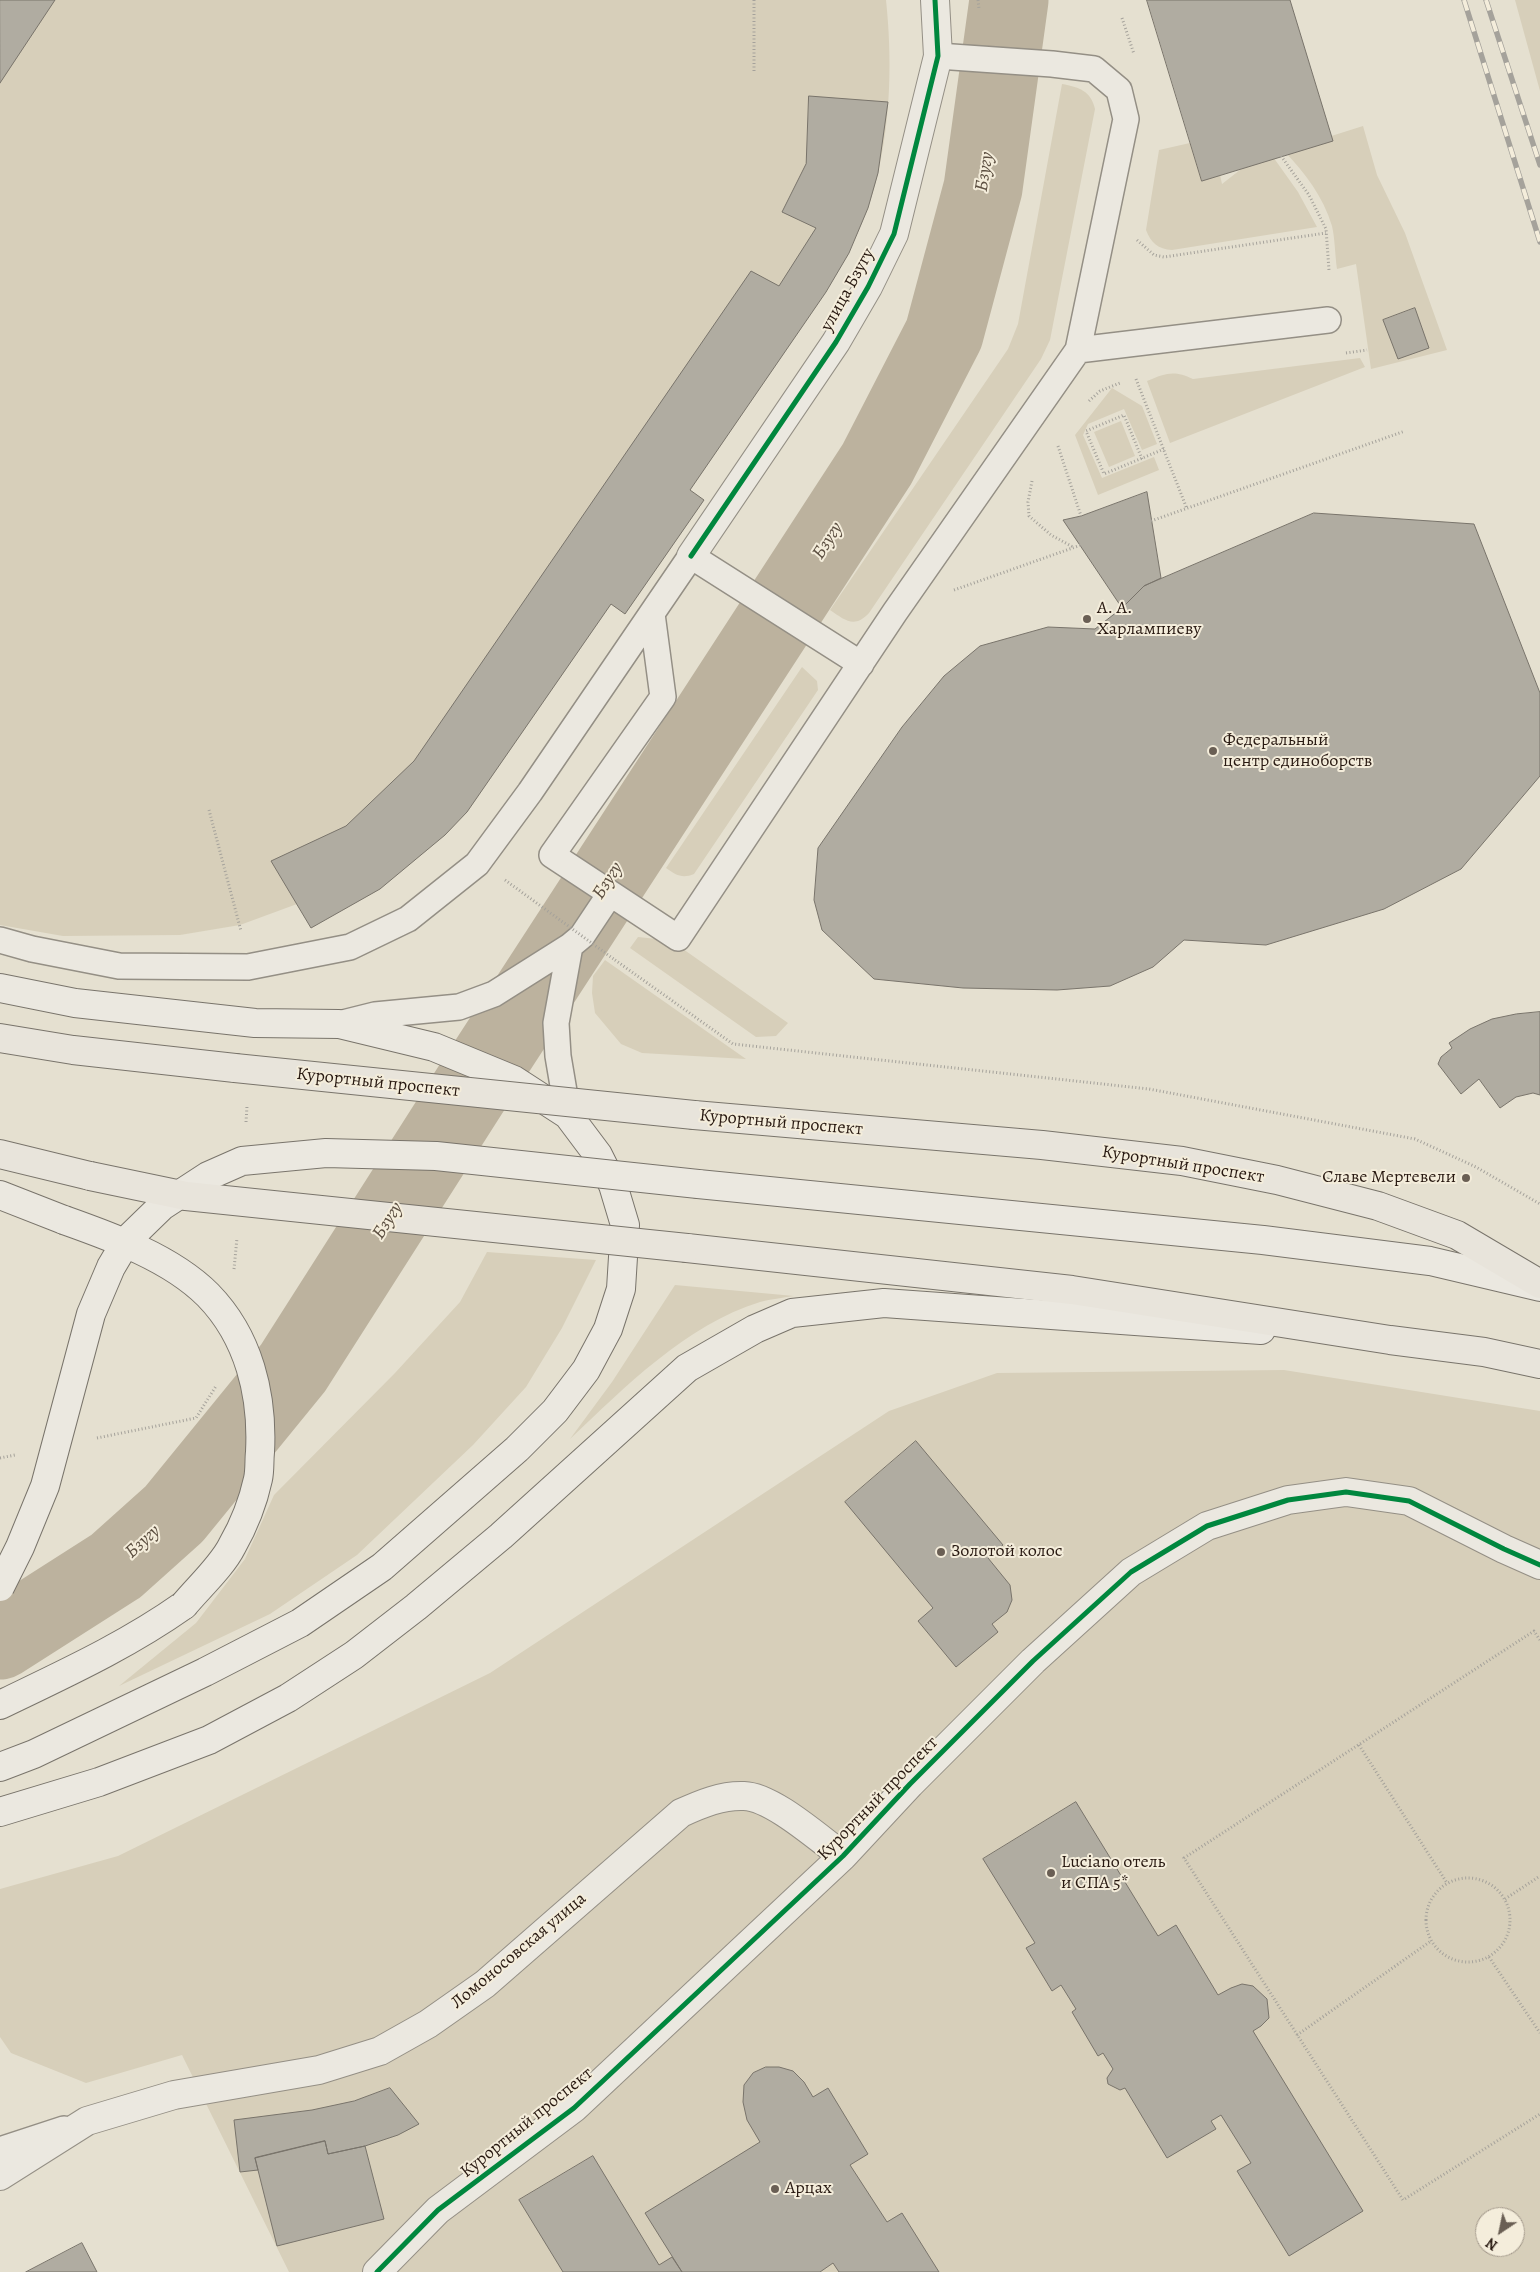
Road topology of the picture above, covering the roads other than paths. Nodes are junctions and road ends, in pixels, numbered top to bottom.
1 (935, 0) edge
2 (938, 56) junction
3 (1328, 320) dead end
4 (1078, 350) junction
5 (690, 556) junction
6 (652, 614) junction
7 (861, 664) junction
8 (610, 894) junction
9 (0, 940) edge
10 (576, 941) junction
11 (0, 988) edge
12 (340, 1024) junction
13 (0, 1038) edge
14 (568, 1115) junction
15 (0, 1154) edge
16 (0, 1196) edge
17 (1540, 1286) edge
18 (1390, 1340) junction
19 (1540, 1364) edge
20 (1540, 1565) edge
21 (0, 1587) edge
22 (0, 1705) edge
23 (0, 1767) edge
24 (0, 1812) edge
25 (842, 1856) junction
26 (88, 2121) junction
27 (0, 2150) edge
28 (0, 2176) edge
29 (377, 2272) edge

1 - 2 main road, улица Бзугу
2 - 4 lane
2 - 5 main road, улица Бзугу
3 - 4 lane
4 - 7 lane
5 - 6 lane
5 - 7 lane
6 - 8 lane
6 - 9 lane
7 - 8 lane
8 - 10 lane
10 - 12 lane
10 - 14 lane
11 - 12 main road
12 - 14 main road, bridge
13 - 17 main road, Курортный проспект, bridge
14 - 23 main road
15 - 18 main road, bridge
16 - 22 main road, bridge
17 - 21 main road, bridge
18 - 19 main road
18 - 24 main road
20 - 25 main road, Курортный проспект
25 - 26 main road, Ломоносовская улица
25 - 29 main road, Курортный проспект
26 - 27 lane
26 - 28 main road, Ломоносовская улица

